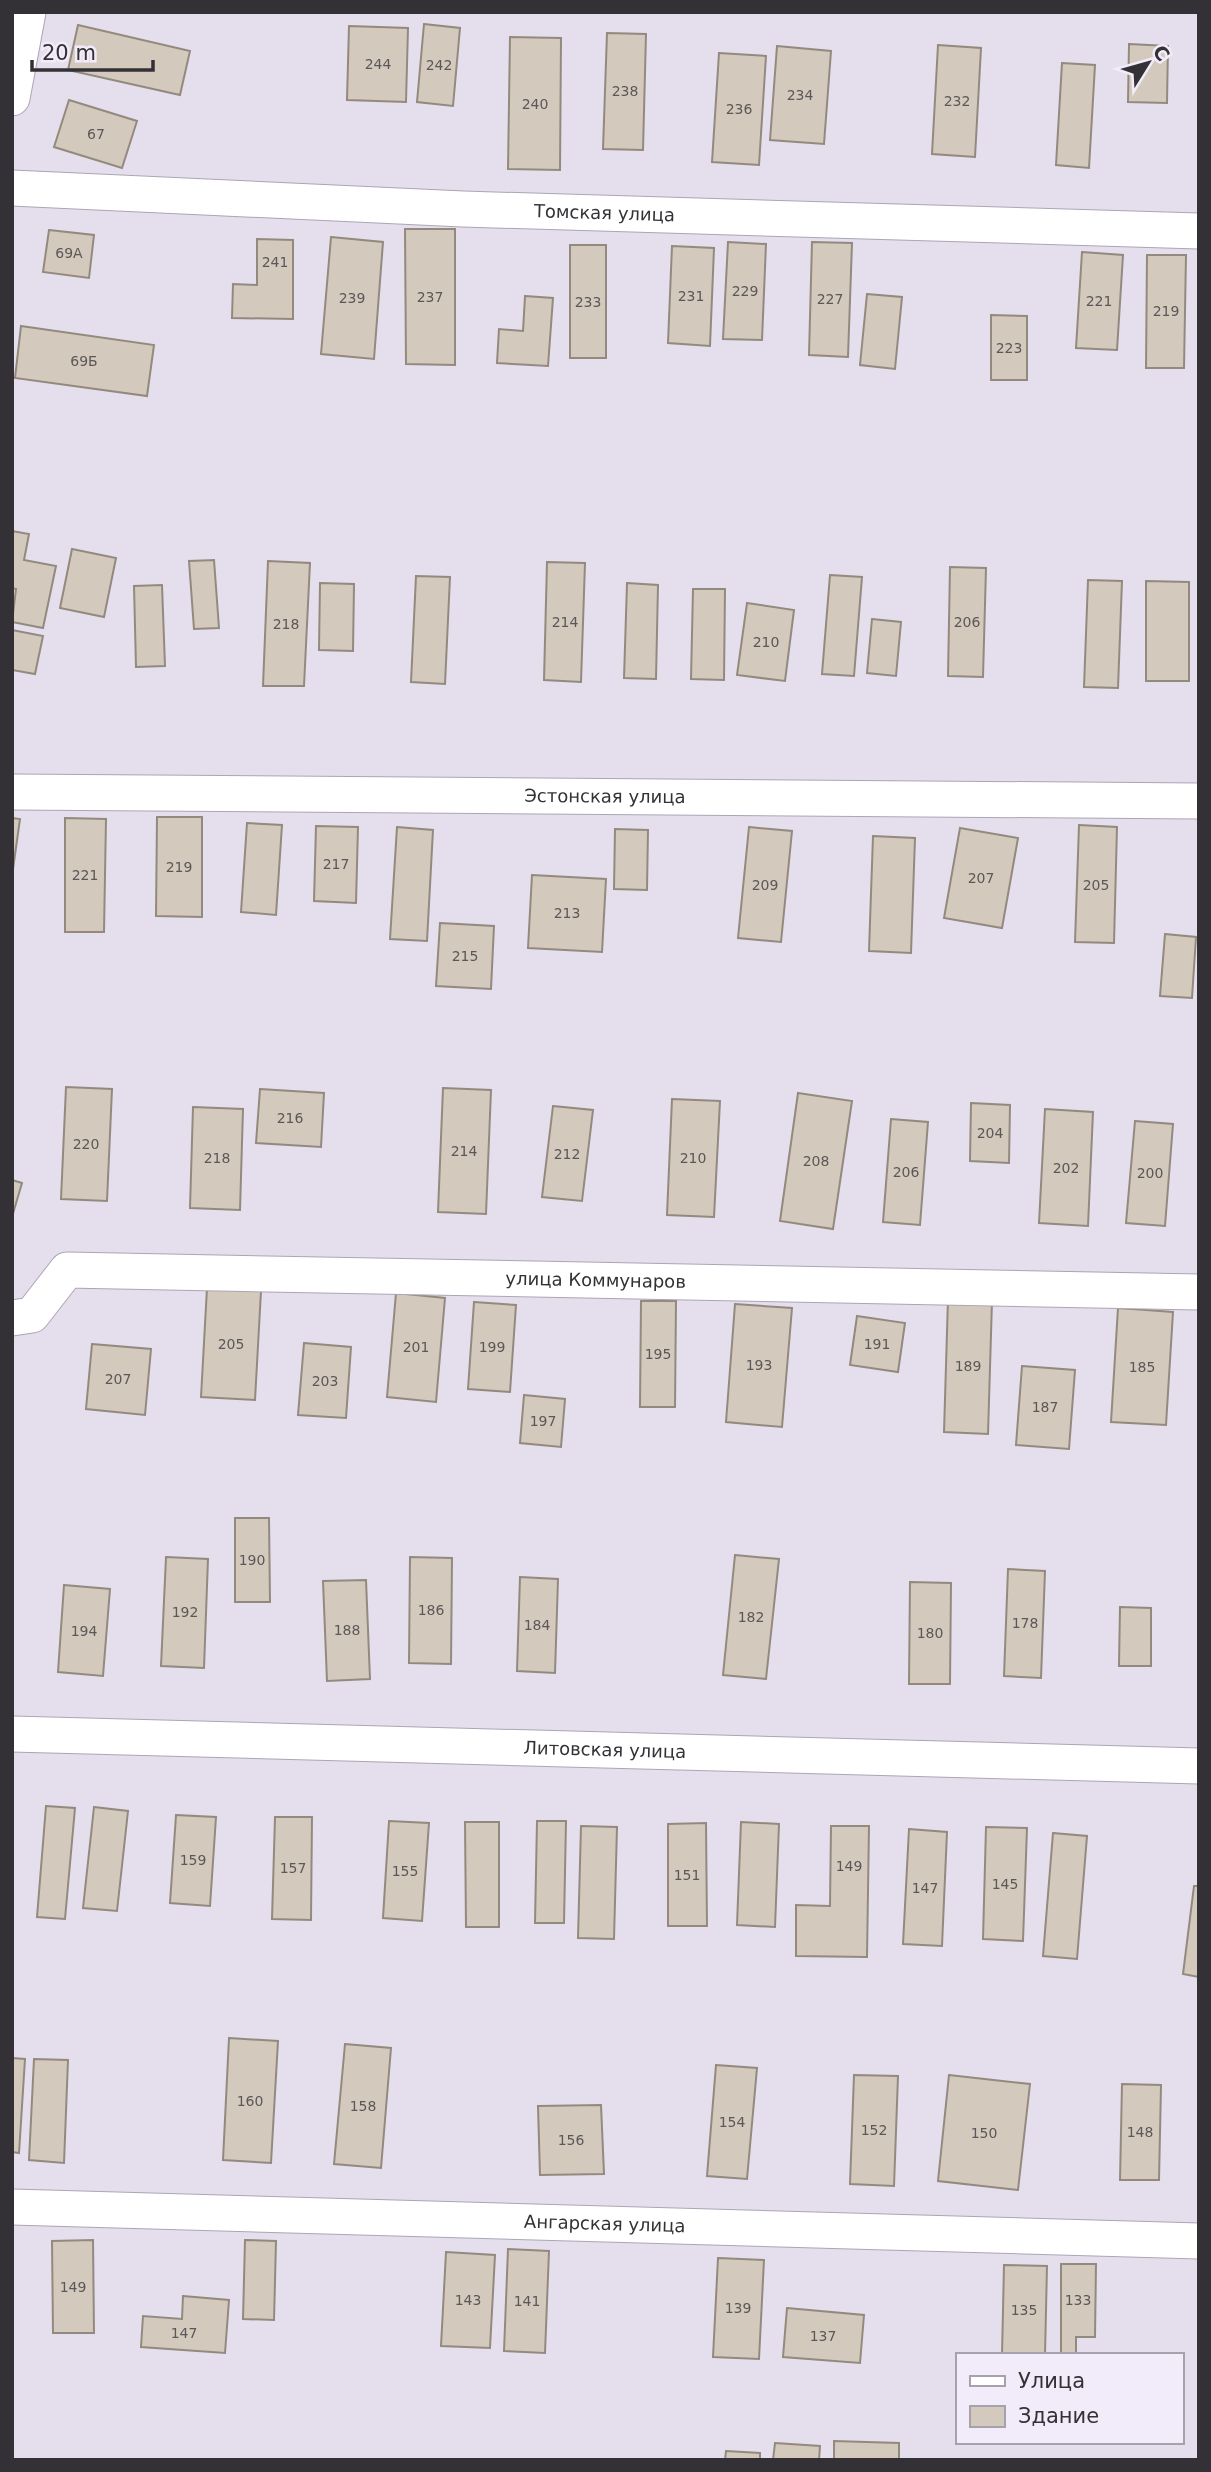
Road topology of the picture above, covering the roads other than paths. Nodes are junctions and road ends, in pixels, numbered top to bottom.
1 (28, 12) edge
2 (12, 98) edge
3 (12, 188) edge
4 (1199, 231) edge
5 (12, 792) edge
6 (1199, 802) edge
7 (1199, 1292) edge
8 (12, 1318) edge
9 (12, 1734) edge
10 (1199, 1766) edge
11 (12, 2207) edge
12 (1199, 2241) edge

1 - 2 street
3 - 4 street, Томская улица
5 - 6 street, Эстонская улица
7 - 8 street, улица Коммунаров
9 - 10 street, Литовская улица
11 - 12 street, Ангарская улица

